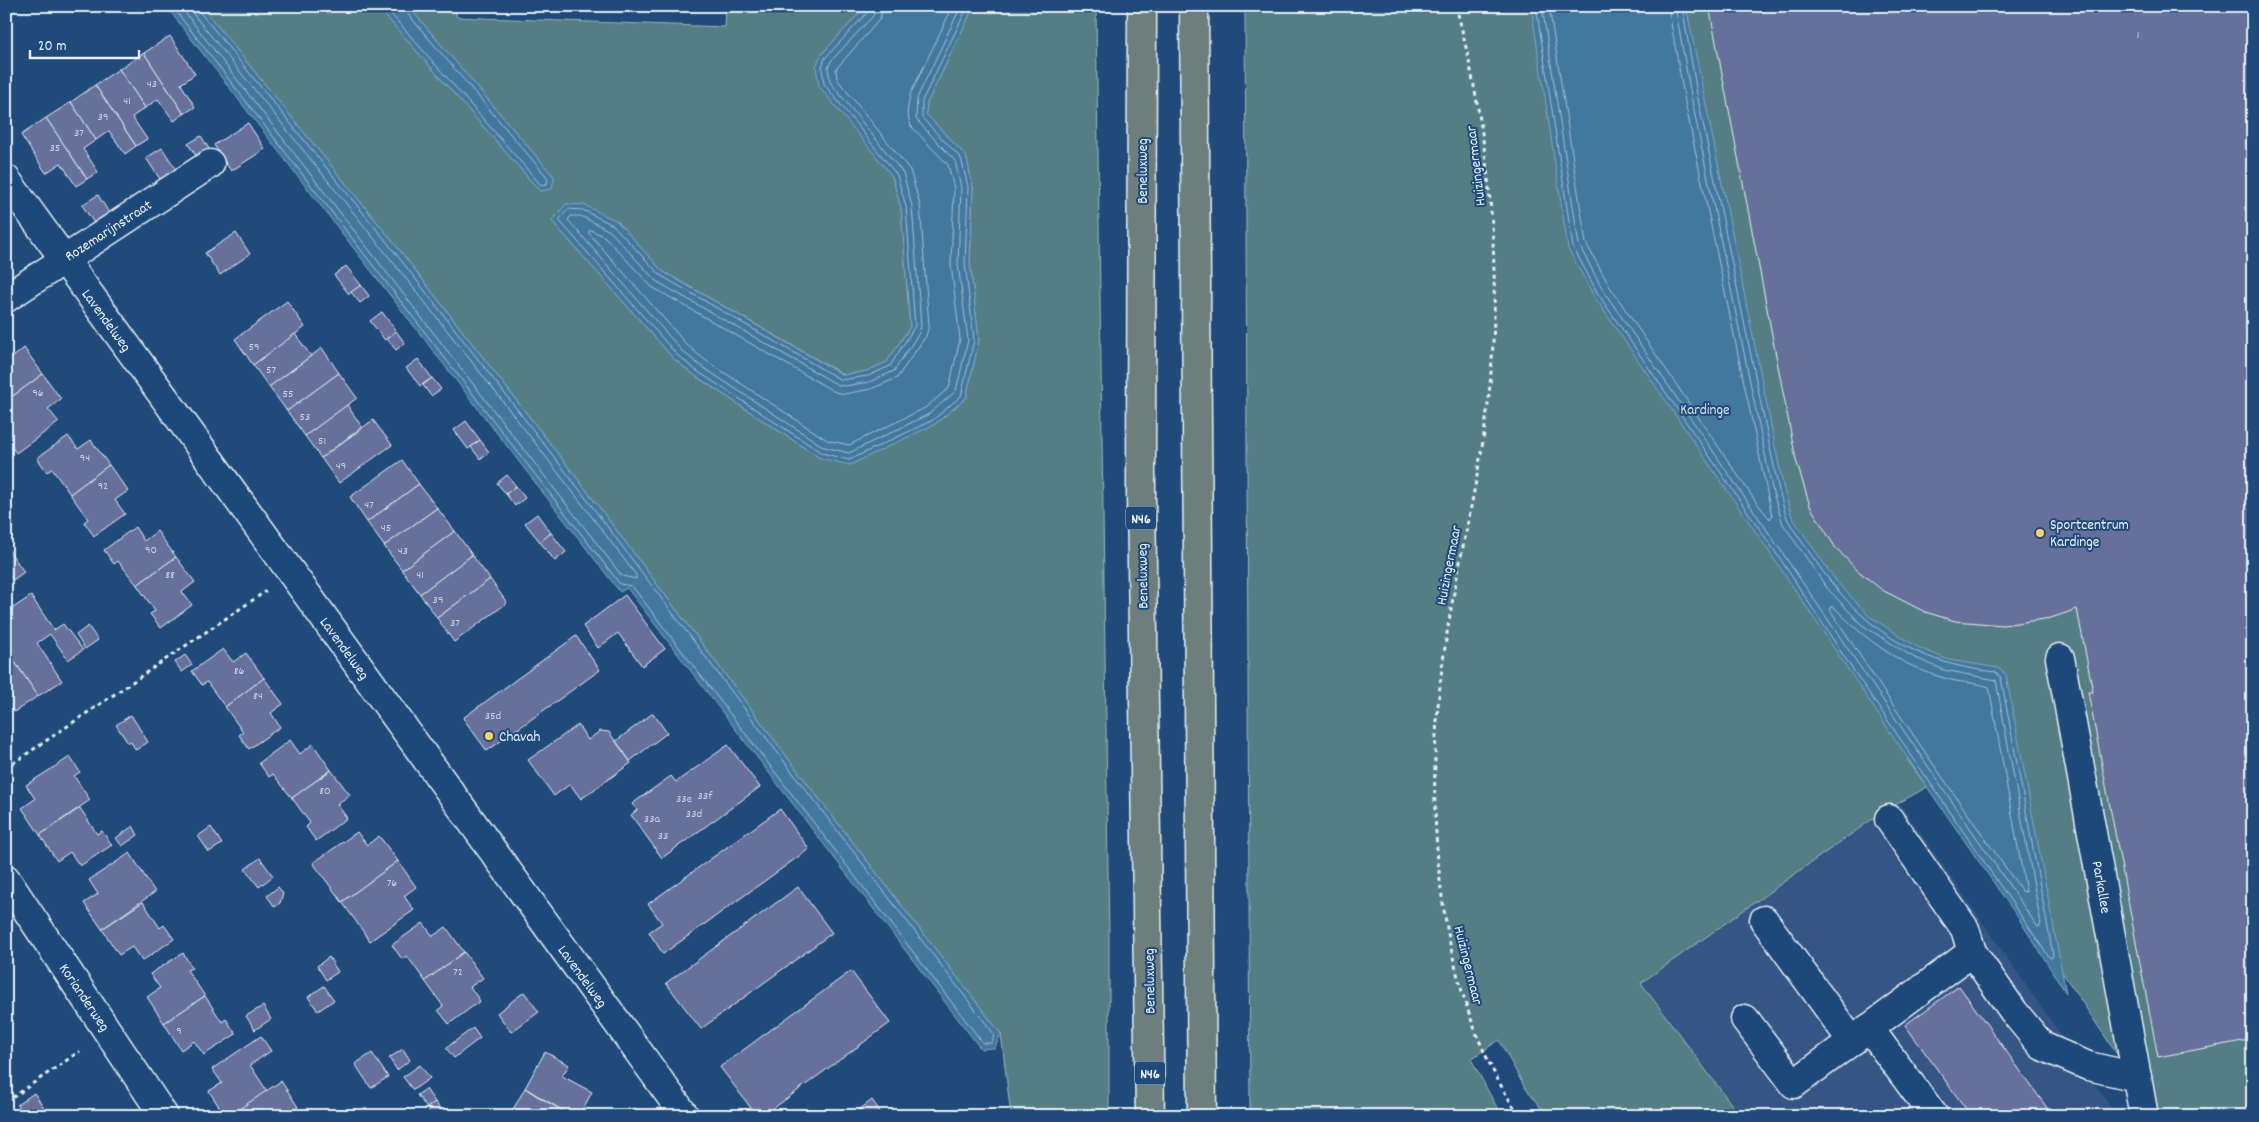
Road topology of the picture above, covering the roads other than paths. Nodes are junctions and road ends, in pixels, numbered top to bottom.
1 (1142, 6) edge
2 (1194, 6) edge
3 (210, 164) dead end
4 (6, 179) edge
5 (63, 260) junction
6 (6, 298) edge
7 (2060, 658) dead end
8 (1889, 819) dead end
9 (6, 879) edge
10 (1764, 920) dead end
11 (1972, 952) junction
12 (1745, 1019) dead end
13 (1860, 1035) junction
14 (2137, 1077) junction
15 (164, 1116) edge
16 (685, 1116) edge
17 (1150, 1116) edge
18 (1202, 1116) edge
19 (1934, 1116) edge
20 (2144, 1116) edge

1 - 17 highway, Beneluxweg / N46
2 - 18 highway
3 - 5 street, Rozemarijnstraat
4 - 5 street, Lavendelweg
5 - 6 street, Rozemarijnstraat
5 - 16 street, Lavendelweg
7 - 14 street, Parkallee
8 - 11 street
9 - 15 street, Korianderweg
10 - 13 street
11 - 13 street
11 - 14 street
12 - 13 street
13 - 19 street
14 - 20 street, Parkallee

